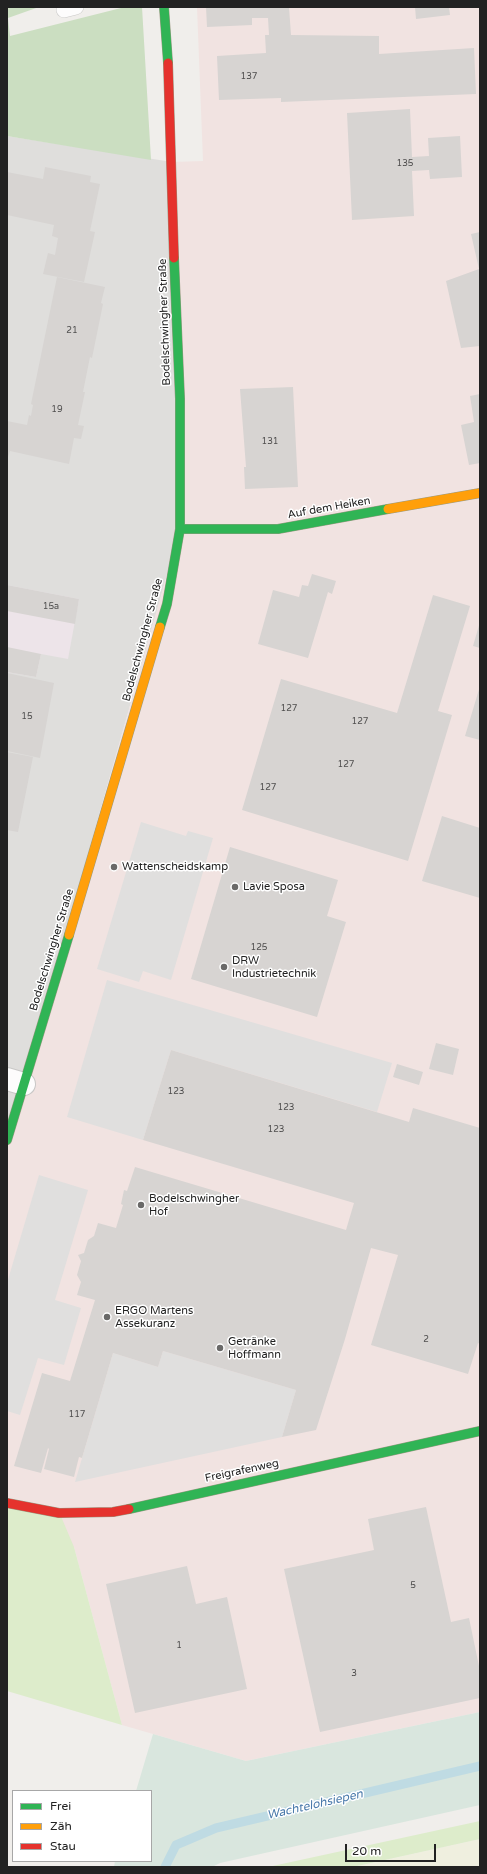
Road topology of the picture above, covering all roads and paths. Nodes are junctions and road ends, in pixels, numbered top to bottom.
1 (164, 7) edge
2 (480, 493) edge
3 (180, 529) junction
4 (16, 1082) edge
5 (7, 1140) edge
6 (480, 1431) edge
7 (7, 1503) edge

1 - 3 street, Bodelschwingher Straße
2 - 3 street, Auf dem Heiken
3 - 4 street, Bodelschwingher Straße
4 - 5 street, Bodelschwingher Straße
6 - 7 street, Freigrafenweg

